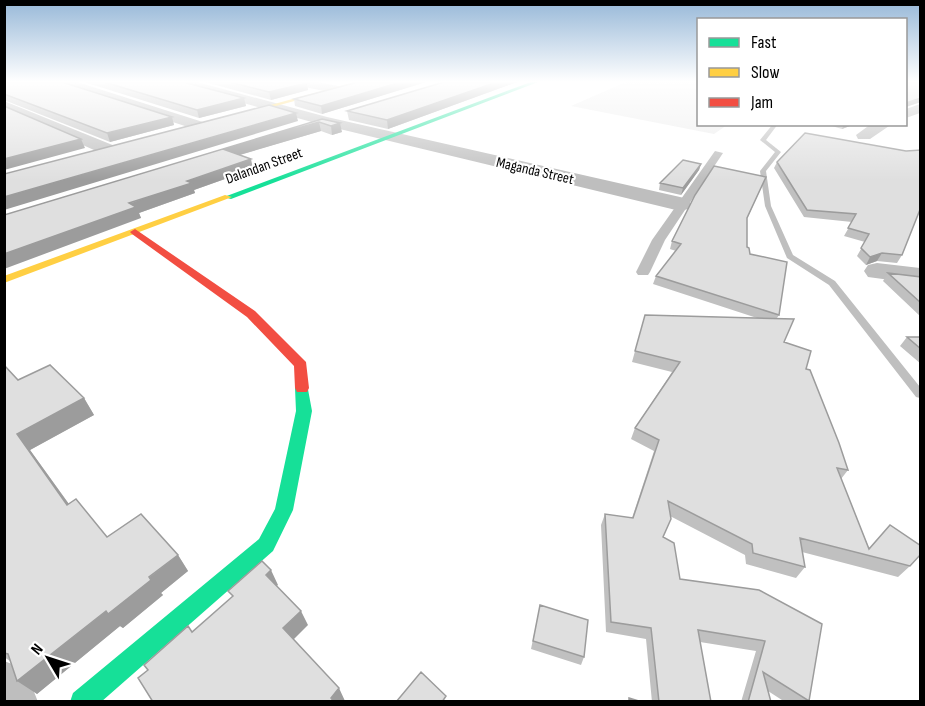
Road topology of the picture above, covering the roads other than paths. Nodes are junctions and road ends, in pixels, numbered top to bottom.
1 (30, 115) edge
2 (166, 115) edge
3 (240, 115) edge
4 (303, 115) edge
5 (342, 115) edge
6 (448, 115) edge
7 (324, 121) junction
8 (200, 126) junction
9 (880, 126) edge
10 (290, 131) edge
11 (177, 132) edge
12 (864, 135) dead end
13 (390, 137) junction
14 (115, 148) joint
15 (718, 153) dead end
16 (88, 155) edge
17 (680, 204) junction
18 (135, 232) junction
19 (877, 271) dead end
20 (643, 272) dead end
21 (921, 276) edge
22 (4, 280) edge
23 (4, 690) edge
24 (9, 702) edge
25 (82, 702) edge

1 - 14 street
2 - 8 street
3 - 8 street
4 - 7 street, Maganda Street
5 - 7 street
6 - 13 street, Dalandan Street
7 - 10 street
7 - 13 street, Maganda Street
8 - 11 street
9 - 12 street
13 - 17 street, Maganda Street
13 - 18 street, Dalandan Street
14 - 16 street
15 - 17 lane
17 - 20 lane
18 - 22 street, Dalandan Street
18 - 25 street
19 - 21 street
23 - 24 street

